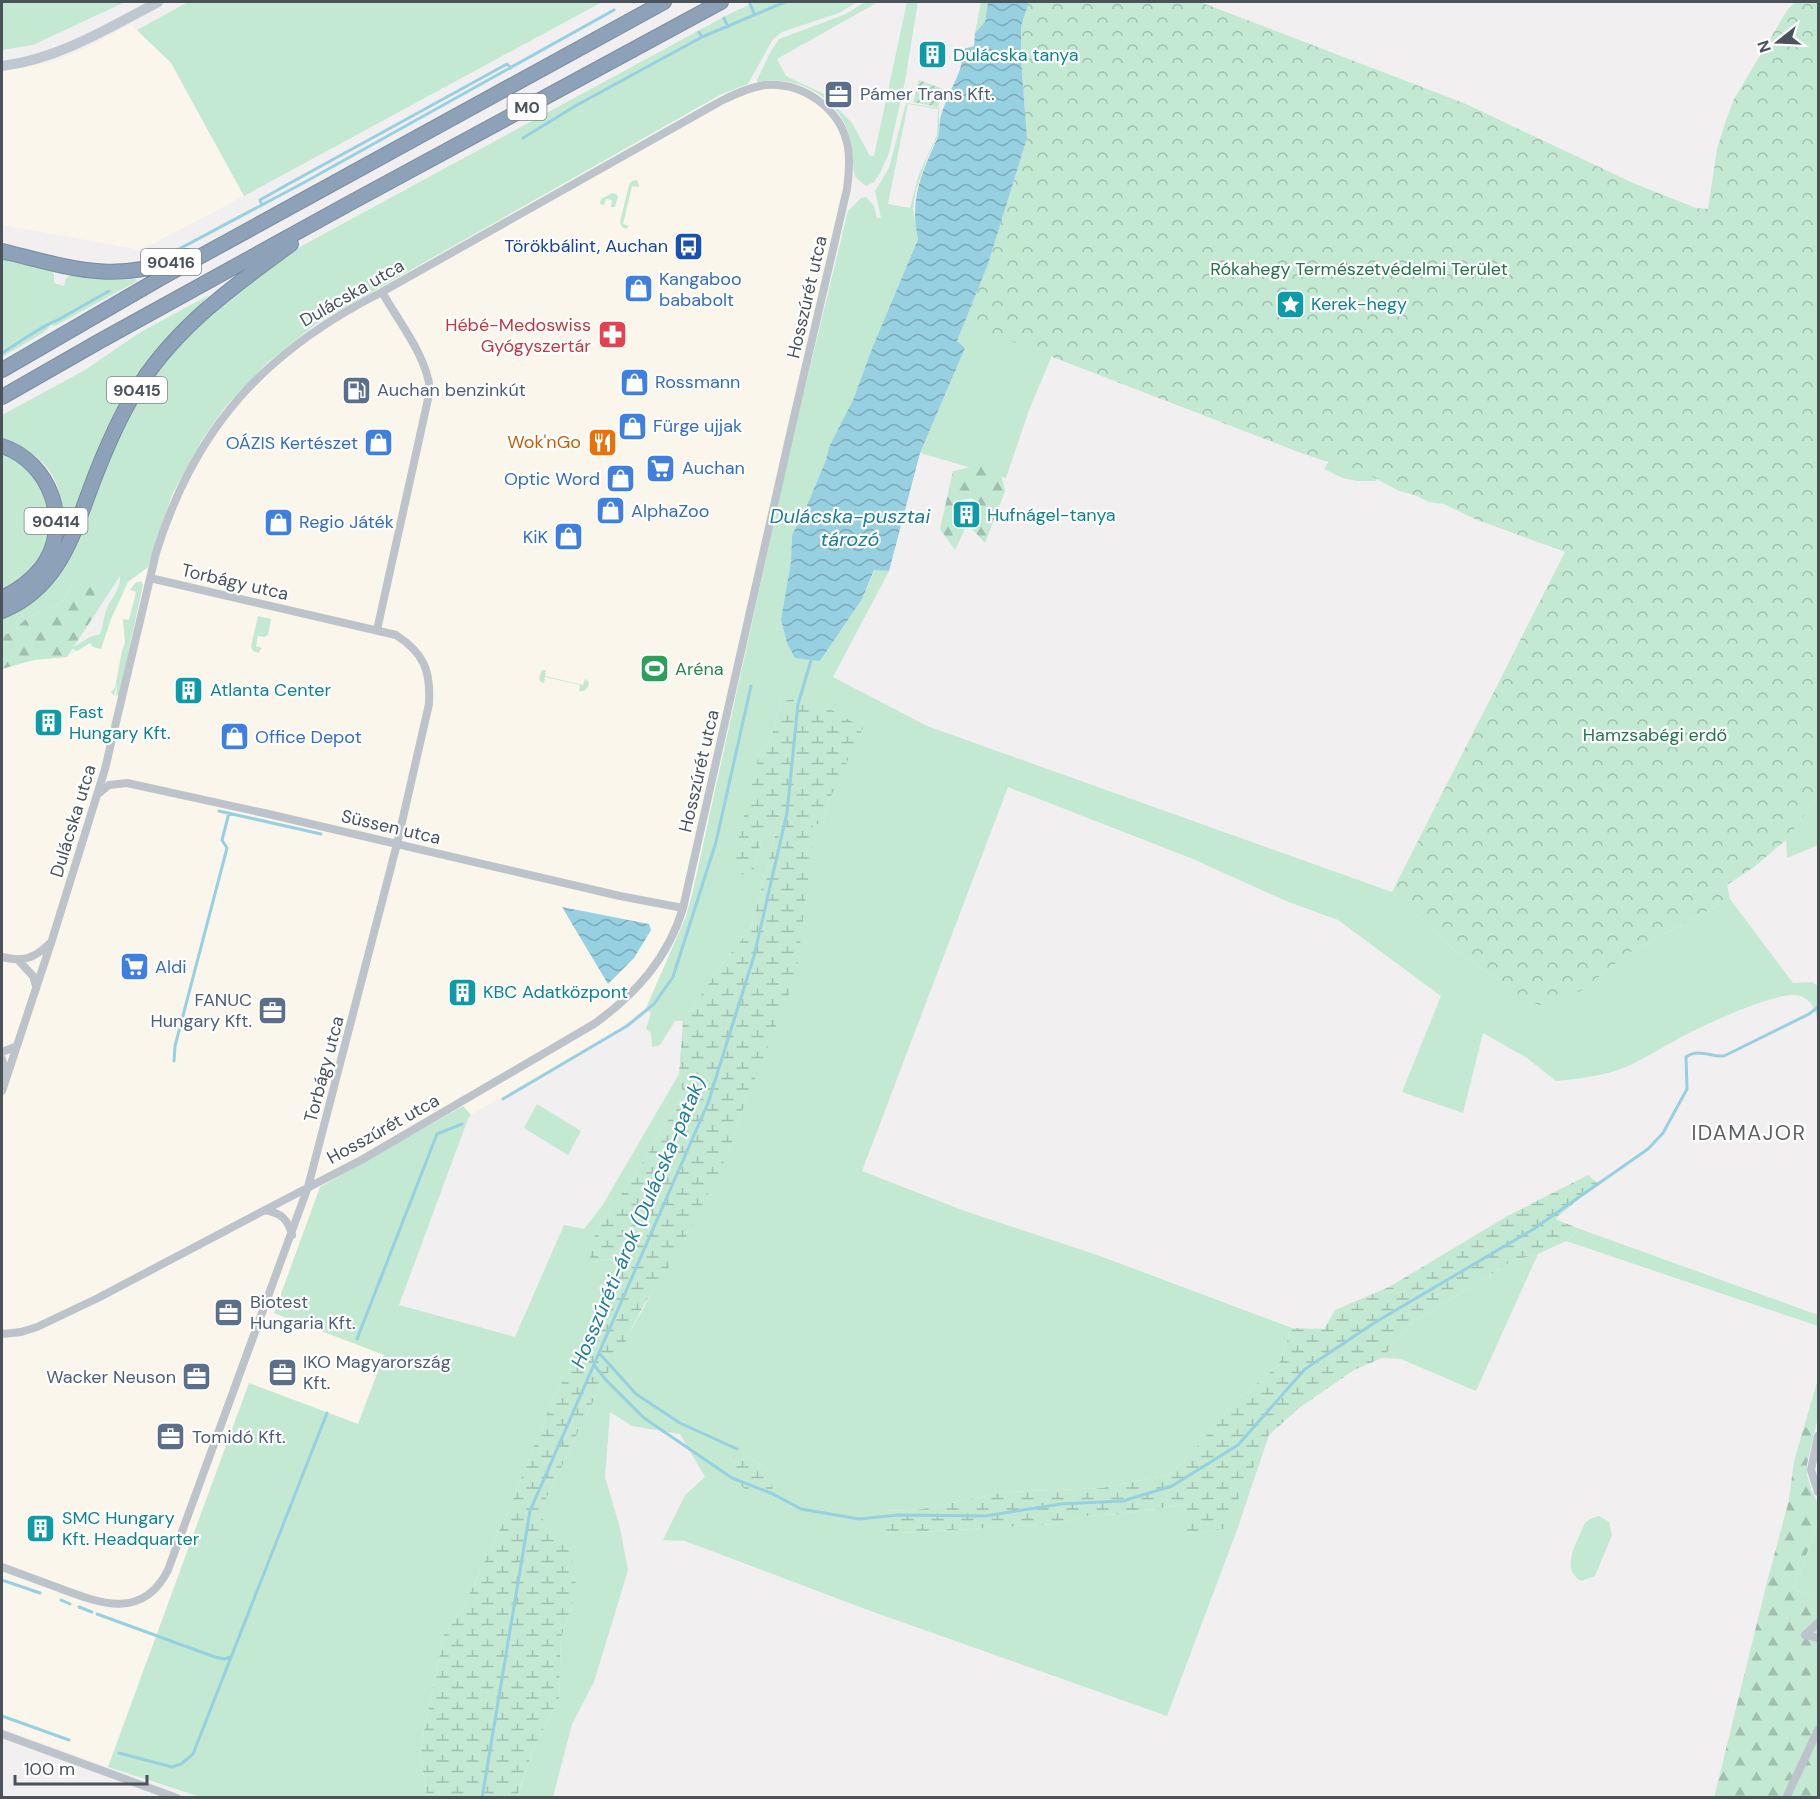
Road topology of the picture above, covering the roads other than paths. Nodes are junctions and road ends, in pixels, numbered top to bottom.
1 (158, 2) edge
2 (664, 2) edge
3 (721, 2) edge
4 (2, 66) edge
5 (849, 174) joint
6 (333, 212) junction
7 (271, 217) junction
8 (2, 251) edge
9 (382, 292) junction
10 (2, 370) edge
11 (2, 397) edge
12 (2, 446) edge
13 (150, 578) junction
14 (2, 598) edge
15 (2, 611) edge
16 (377, 630) junction
17 (96, 796) junction
18 (397, 844) junction
19 (683, 908) junction
20 (52, 940) junction
21 (2, 957) edge
22 (19, 961) junction
23 (36, 987) junction
24 (15, 1047) junction
25 (2, 1052) edge
26 (2, 1059) edge
27 (7, 1074) junction
28 (2, 1091) edge
29 (308, 1186) junction
30 (265, 1210) junction
31 (292, 1235) junction
32 (2, 1334) edge
33 (1818, 1436) edge
34 (1818, 1492) edge
35 (2, 1567) edge
36 (1818, 1623) edge
37 (1818, 1638) edge
38 (1818, 1730) edge
39 (2, 1734) edge
40 (177, 1797) edge
41 (1786, 1797) edge

1 - 4 street
2 - 7 highway, M0
3 - 6 highway, M0
5 - 9 street, Dulácska utca
5 - 19 street, Hosszúrét utca
6 - 11 highway, M0
6 - 15 highway, 90415
7 - 8 highway, 90416
7 - 10 highway, M0
9 - 13 street, Dulácska utca
9 - 16 street
12 - 14 highway, 90414
13 - 16 street, Torbágy utca
13 - 17 street, Dulácska utca
16 - 18 street, Torbágy utca
17 - 18 street, Süssen utca
17 - 20 street, Dulácska utca
18 - 19 street, Süssen utca
18 - 29 street, Torbágy utca
19 - 29 street, Hosszúrét utca
20 - 22 street
20 - 23 street, Dulácska utca
21 - 22 street
22 - 23 street
23 - 24 street, Dulácska utca
24 - 25 street
24 - 27 street, Dulácska utca
26 - 27 street
27 - 28 street, Dulácska utca
29 - 30 street
29 - 31 street, Torbágy utca
30 - 31 street
30 - 32 street
31 - 35 street, Torbágy utca
33 - 34 street
36 - 37 street
38 - 41 street
39 - 40 street

